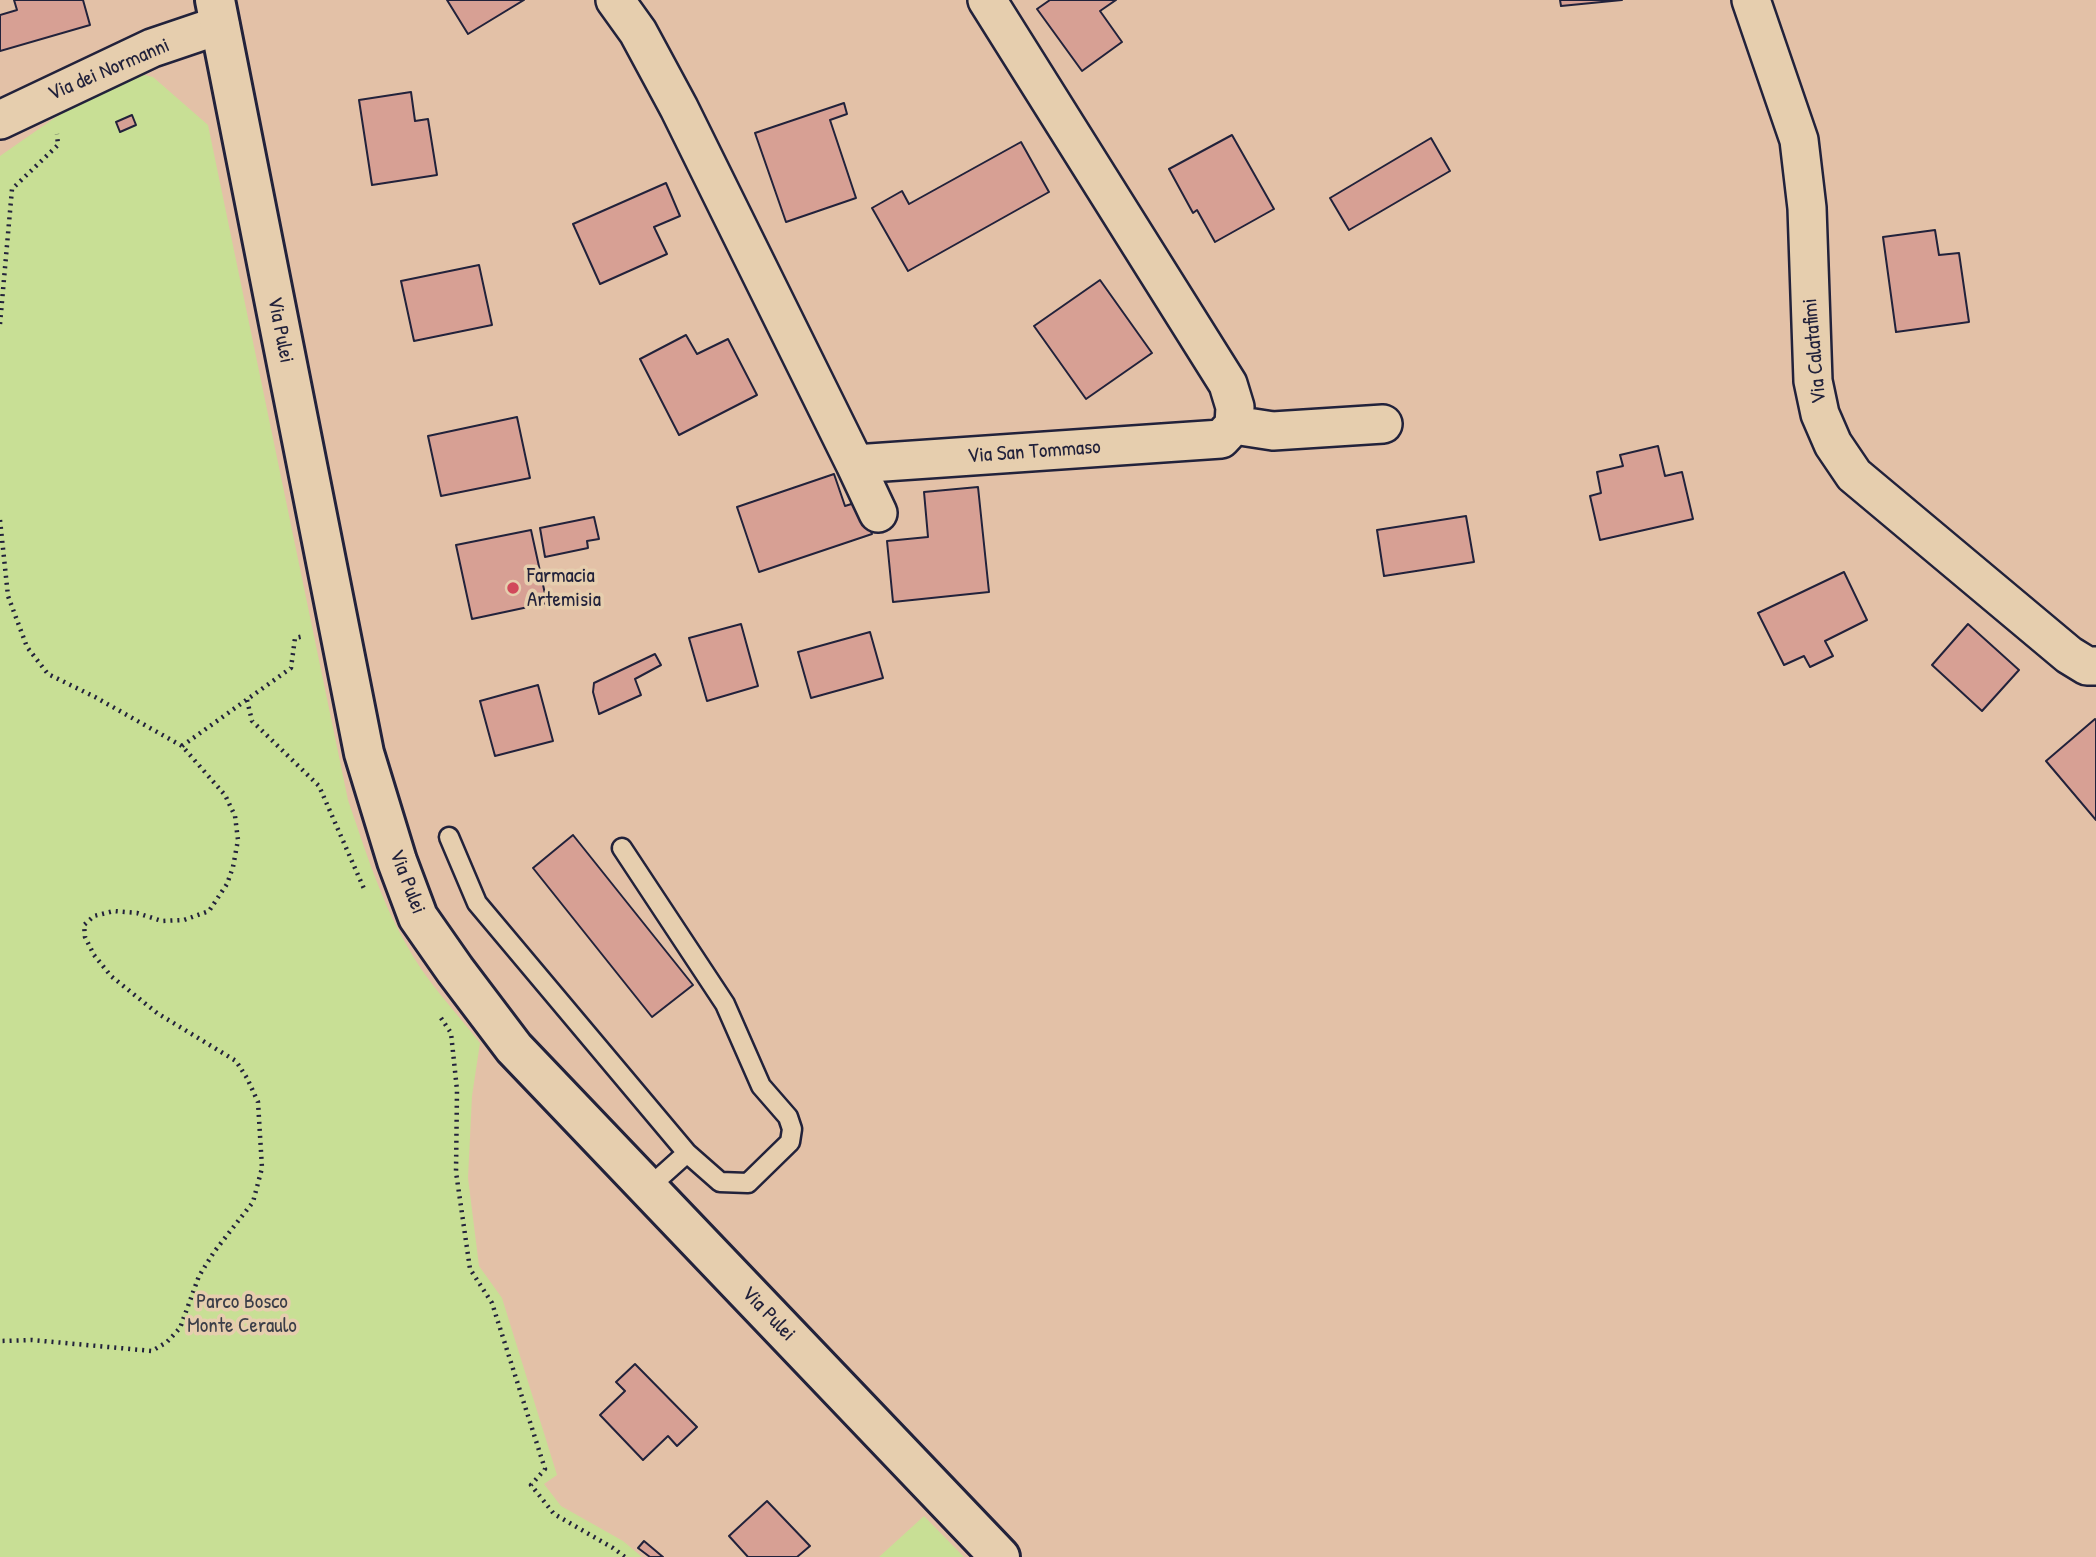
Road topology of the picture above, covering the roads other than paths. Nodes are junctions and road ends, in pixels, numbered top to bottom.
1 (615, 0) edge
2 (987, 0) edge
3 (1751, 0) edge
4 (218, 13) edge
5 (0, 120) edge
6 (1383, 424) dead end
7 (1234, 425) junction
8 (855, 464) junction
9 (878, 513) dead end
10 (2096, 666) edge
11 (449, 837) dead end
12 (622, 848) dead end
13 (687, 1153) junction
14 (648, 1188) junction
15 (1000, 1557) edge

1 - 8 street
2 - 7 street
3 - 10 street, Via Calatafimi
4 - 5 street, Via dei Normanni
4 - 14 main road, Via Pulei
6 - 7 street
7 - 8 street, Via San Tommaso
8 - 9 street
11 - 13 lane
12 - 13 lane
13 - 14 lane
14 - 15 main road, Via Pulei

